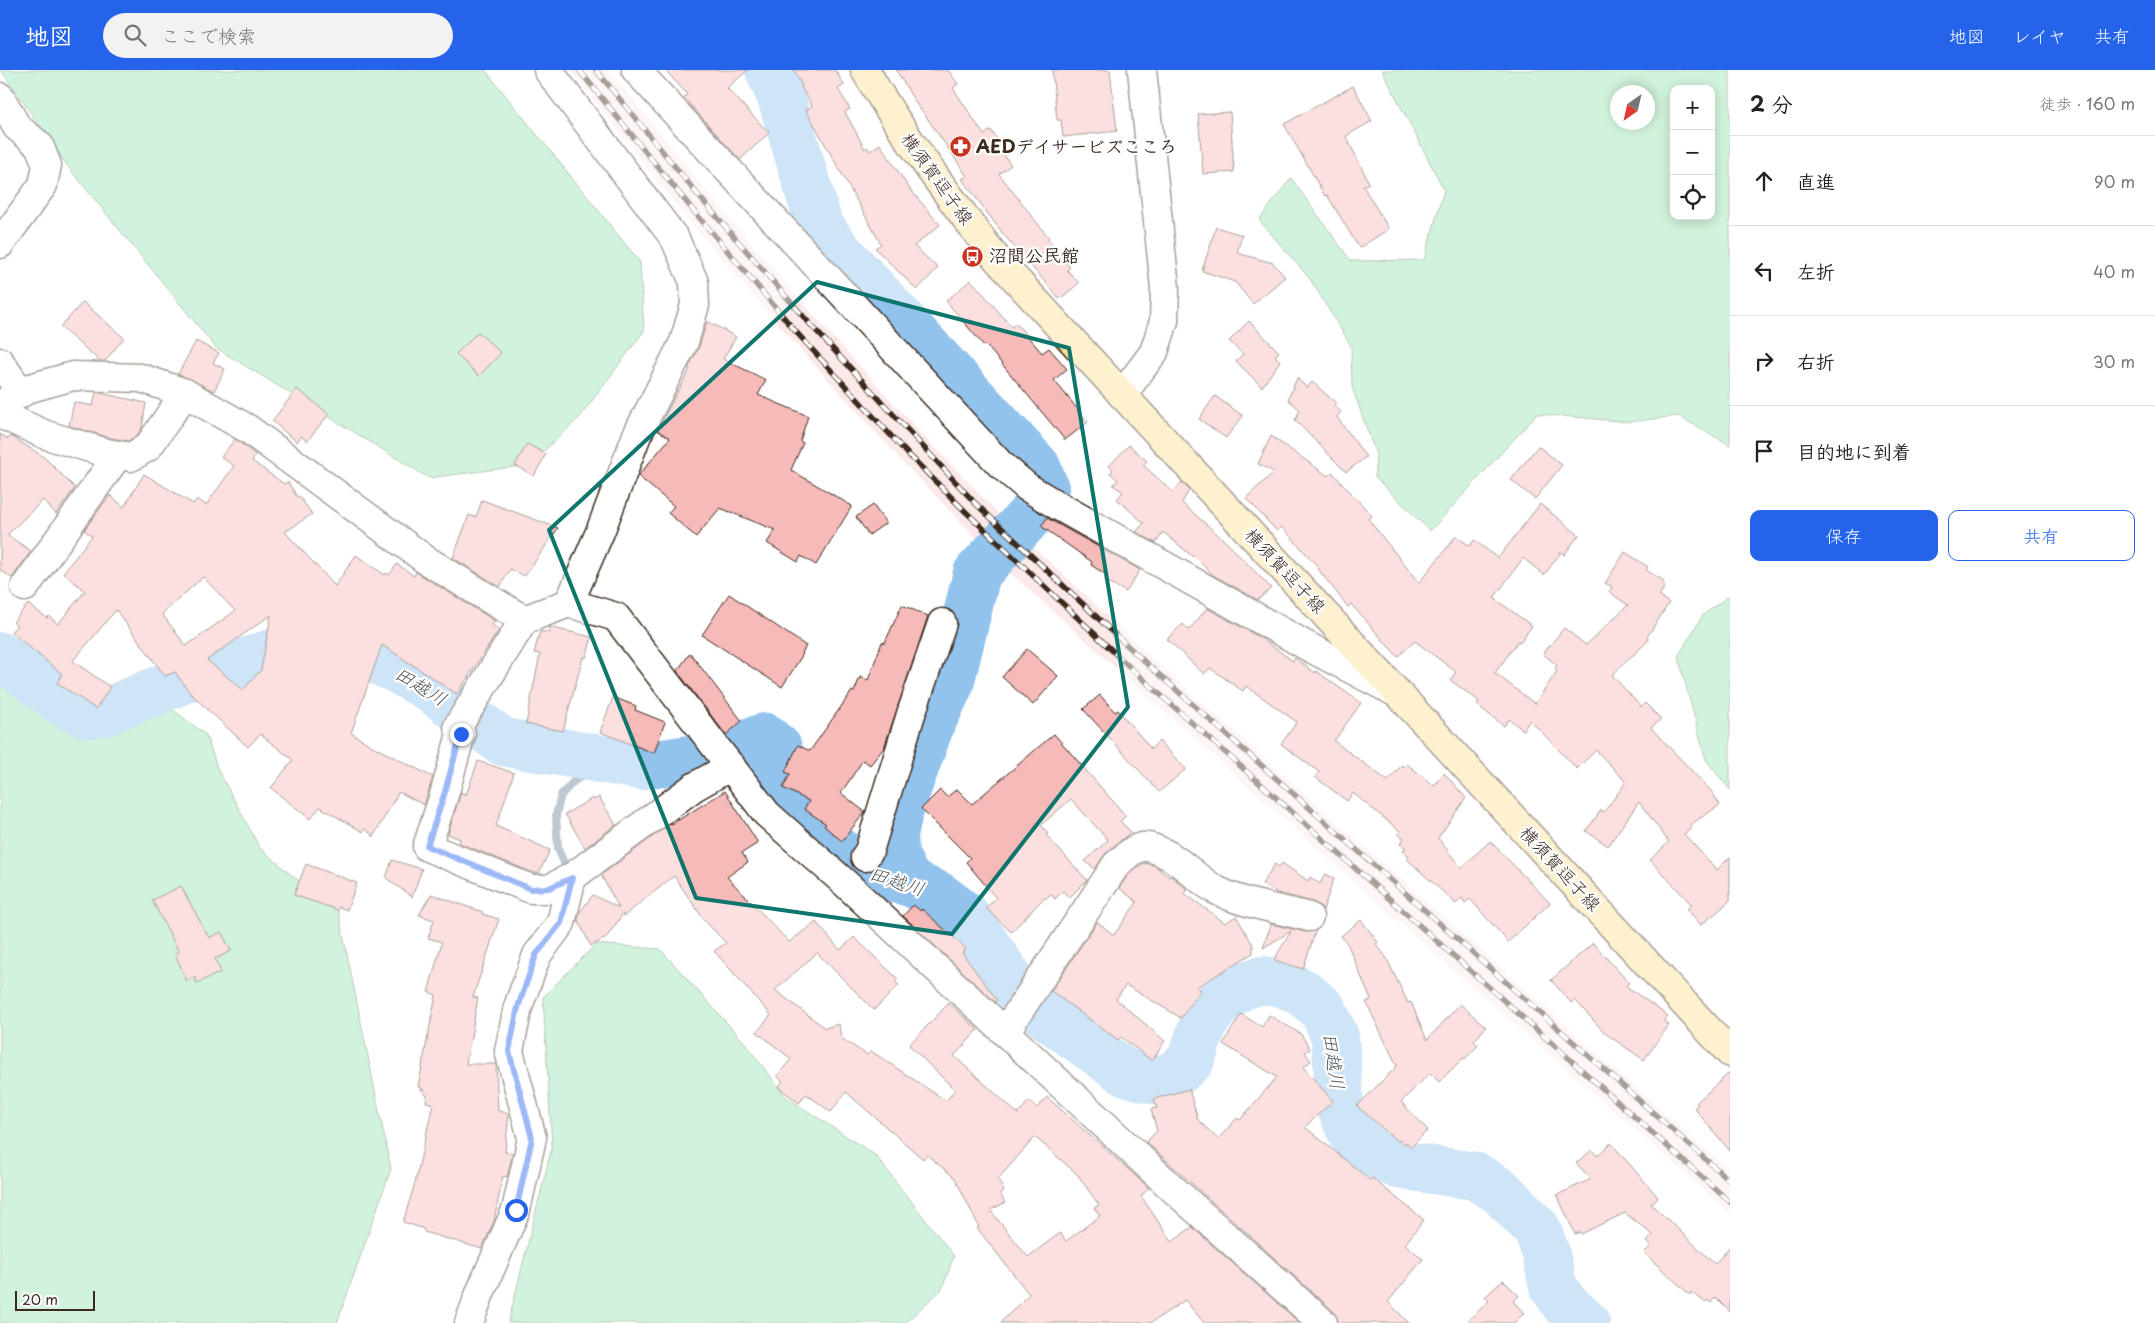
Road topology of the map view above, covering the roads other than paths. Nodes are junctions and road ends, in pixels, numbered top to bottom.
1 (548, 70) edge
2 (636, 70) edge
3 (865, 70) edge
4 (1142, 70) edge
5 (0, 97) edge
6 (0, 244) edge
7 (0, 362) edge
8 (185, 393) junction
9 (1122, 395) junction
10 (10, 399) edge
11 (0, 414) edge
12 (118, 455) junction
13 (25, 587) dead end
14 (569, 603) junction
15 (524, 620) junction
16 (942, 623) dead end
17 (1398, 694) junction
18 (724, 756) junction
19 (865, 857) dead end
20 (572, 878) junction
21 (1309, 917) dead end
22 (1010, 1024) junction
23 (1730, 1053) edge
24 (469, 1323) edge
25 (1323, 1323) edge

1 - 14 street
2 - 17 street
3 - 9 main road, 横須賀逗子線
4 - 9 street
5 - 6 street
7 - 10 street
8 - 10 street
8 - 12 street
8 - 15 street
9 - 17 main road, 横須賀逗子線
11 - 12 street
12 - 13 street
14 - 15 street
14 - 18 street
15 - 20 street
16 - 19 street
17 - 23 main road, 横須賀逗子線
18 - 20 street
18 - 22 street
20 - 24 street
21 - 22 street
22 - 25 street

